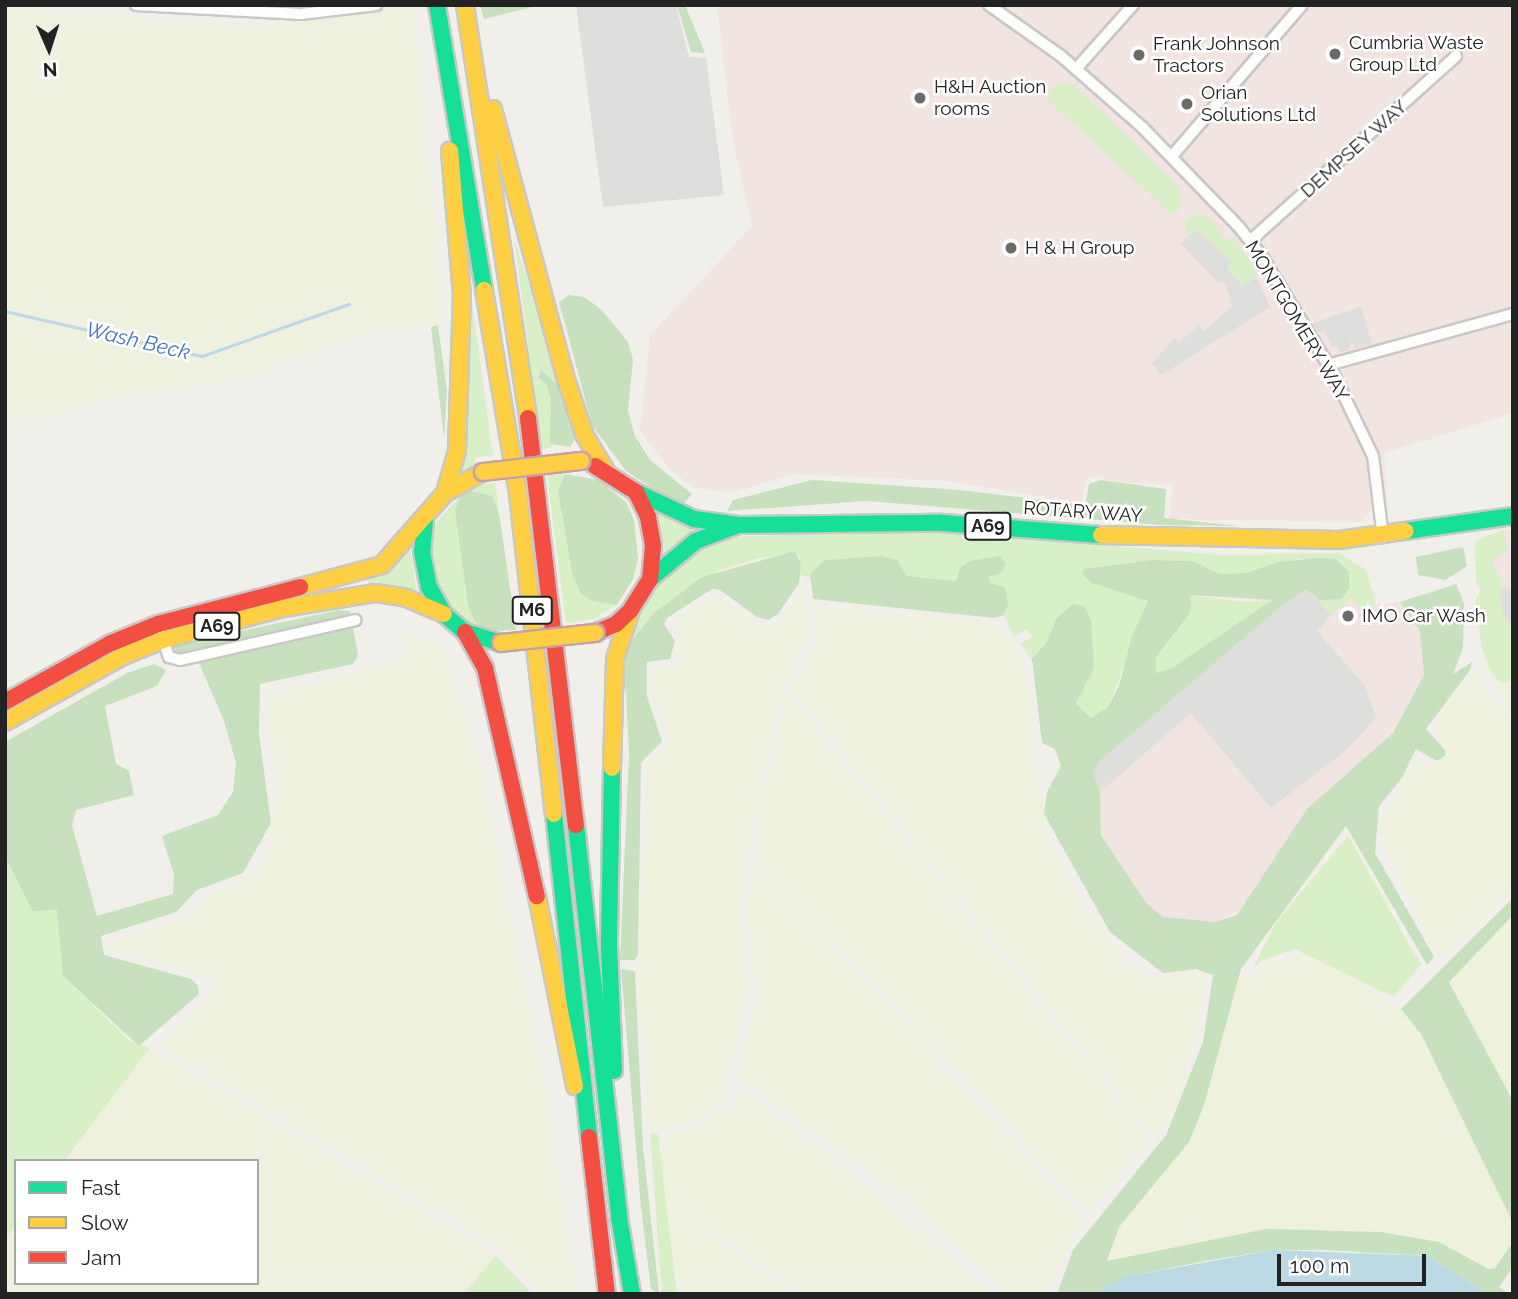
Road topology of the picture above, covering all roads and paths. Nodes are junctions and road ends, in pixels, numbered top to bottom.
1 (136, 5) edge
2 (376, 5) edge
3 (989, 5) edge
4 (1133, 5) edge
5 (1302, 5) edge
6 (466, 9) edge
7 (438, 10) edge
8 (1456, 56) dead end
9 (1076, 69) junction
10 (1172, 156) junction
11 (1250, 241) junction
12 (1513, 314) edge
13 (1328, 365) junction
14 (605, 469) junction
15 (636, 492) junction
16 (445, 493) junction
17 (1513, 516) edge
18 (425, 520) junction
19 (739, 525) junction
20 (1383, 537) junction
21 (650, 579) junction
22 (631, 610) junction
23 (444, 614) junction
24 (356, 620) dead end
25 (158, 624) junction
26 (465, 632) junction
27 (163, 640) junction
28 (5, 702) edge
29 (5, 722) edge
30 (619, 1217) junction
31 (601, 1218) junction
32 (607, 1294) edge
33 (632, 1294) edge

1 - 2 street
3 - 9 street, MONTGOMERY WAY
4 - 9 street
5 - 10 street
6 - 14 main road
6 - 30 main road, M6
7 - 16 main road
7 - 31 main road, M6
8 - 11 street, DEMPSEY WAY
9 - 10 street, MONTGOMERY WAY
10 - 11 street, MONTGOMERY WAY
11 - 13 street, MONTGOMERY WAY
12 - 13 street
13 - 20 street, MONTGOMERY WAY
14 - 15 main road, A69
14 - 16 main road, A69, bridge
15 - 19 main road, ROTARY WAY / A69
15 - 21 main road, A69
16 - 18 main road
17 - 20 main road, A69
18 - 23 main road
18 - 25 main road, A69
19 - 20 main road, ROTARY WAY / A69
19 - 21 main road, ROTARY WAY / A69
21 - 22 main road, A69
22 - 26 main road, A69, bridge
22 - 30 main road
23 - 26 main road
23 - 27 main road, A69
24 - 27 street
25 - 27 street
25 - 28 main road, A69
26 - 31 main road
27 - 29 main road, A69
30 - 33 main road, M6
31 - 32 main road, M6

